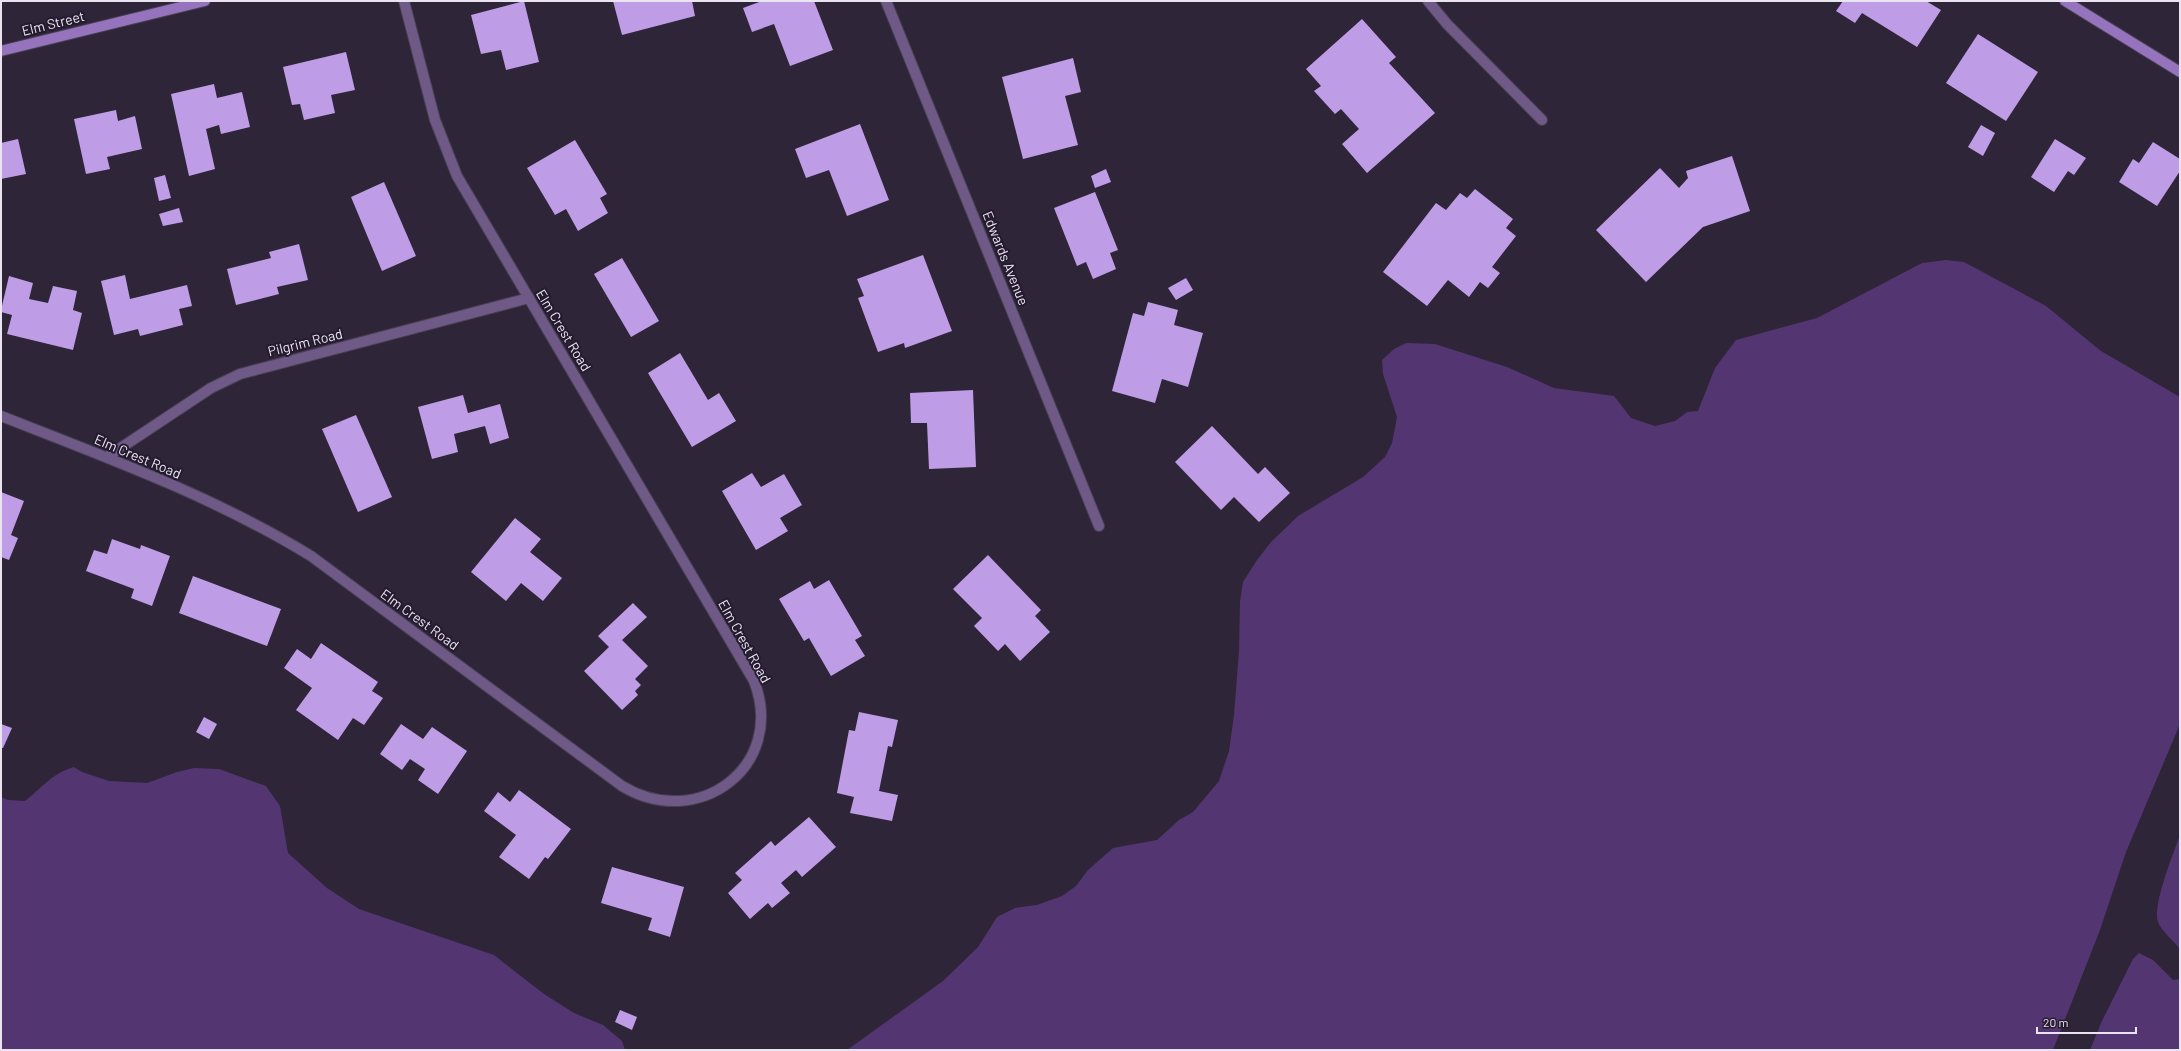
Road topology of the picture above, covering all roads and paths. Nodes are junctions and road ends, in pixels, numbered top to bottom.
1 (205, 1) edge
2 (404, 1) edge
3 (886, 1) edge
4 (1428, 1) edge
5 (2065, 1) edge
6 (1, 50) edge
7 (2180, 72) edge
8 (1542, 120) dead end
9 (529, 298) junction
10 (1, 416) edge
11 (107, 457) junction
12 (1099, 526) dead end

1 - 6 street, Elm Street
2 - 9 street, Elm Crest Road
3 - 12 street, Edwards Avenue
4 - 8 street
5 - 7 street
9 - 11 street, Pilgrim Road
9 - 11 street, Elm Crest Road
10 - 11 street, Elm Crest Road

